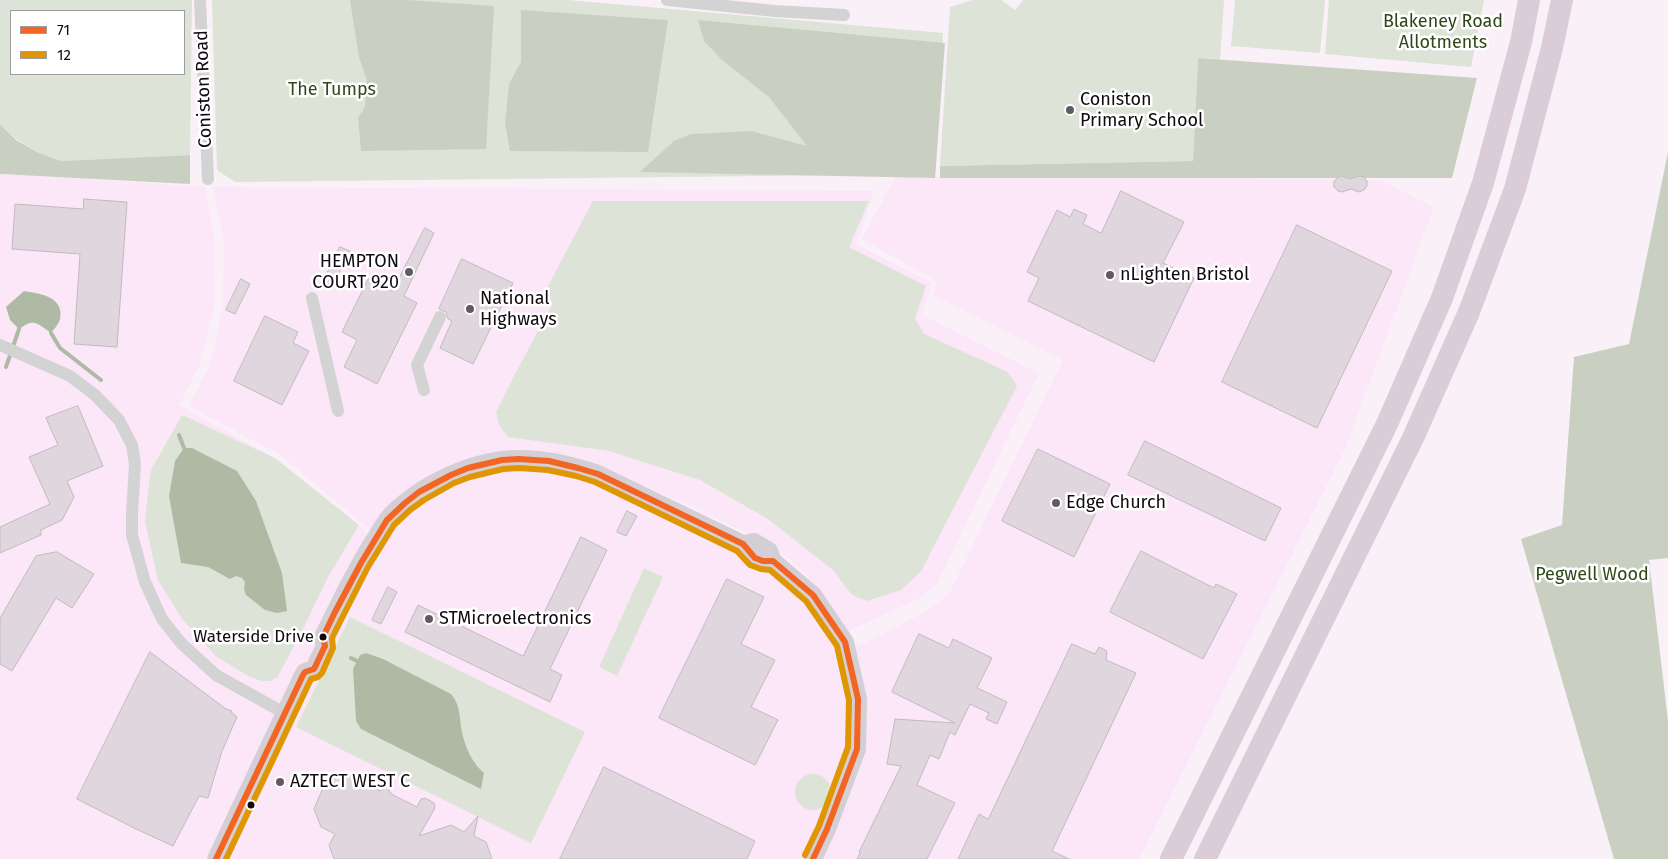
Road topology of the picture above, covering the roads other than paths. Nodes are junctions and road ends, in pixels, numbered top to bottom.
1 (200, 0) edge
2 (667, 0) edge
3 (1529, 0) edge
4 (1562, 0) edge
5 (689, 1) edge
6 (775, 6) edge
7 (844, 16) dead end
8 (208, 179) dead end
9 (312, 298) dead end
10 (440, 317) dead end
11 (2, 346) edge
12 (424, 390) dead end
13 (338, 411) dead end
14 (286, 714) junction
15 (216, 859) edge
16 (813, 859) edge
17 (1171, 859) edge
18 (1205, 859) edge

1 - 8 street, Coniston Road
2 - 5 street
3 - 17 highway
4 - 18 highway
5 - 6 street
6 - 7 street
9 - 13 street
10 - 12 street
11 - 14 street
14 - 15 street
14 - 16 street

